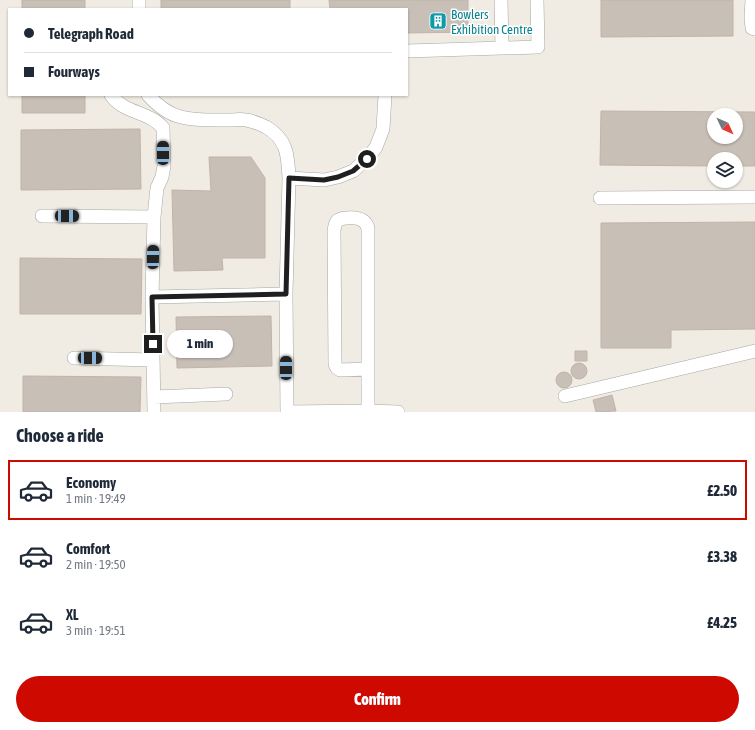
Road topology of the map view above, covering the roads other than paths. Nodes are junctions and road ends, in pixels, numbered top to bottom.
1 (501, 0) edge
2 (537, 0) edge
3 (752, 0) edge
4 (755, 29) edge
5 (502, 48) junction
6 (408, 51) edge
7 (112, 96) edge
8 (149, 96) edge
9 (385, 96) edge
10 (289, 178) junction
11 (755, 197) edge
12 (600, 198) dead end
13 (42, 216) dead end
14 (154, 217) junction
15 (286, 294) junction
16 (152, 297) junction
17 (755, 351) edge
18 (74, 358) dead end
19 (153, 360) junction
20 (368, 370) junction
21 (226, 394) dead end
22 (565, 396) dead end
23 (154, 397) junction
24 (368, 411) junction
25 (154, 412) edge
26 (288, 412) edge
27 (398, 412) edge

1 - 5 street
2 - 5 street
3 - 4 street
5 - 6 street
7 - 14 street
8 - 10 street
9 - 10 street
10 - 15 street
11 - 12 street
13 - 14 street
14 - 16 street
15 - 16 street
15 - 26 street
16 - 19 street
17 - 22 street
18 - 19 street
19 - 23 street
20 - 20 street
20 - 24 street
21 - 23 street
23 - 25 street
24 - 26 street
24 - 27 street

